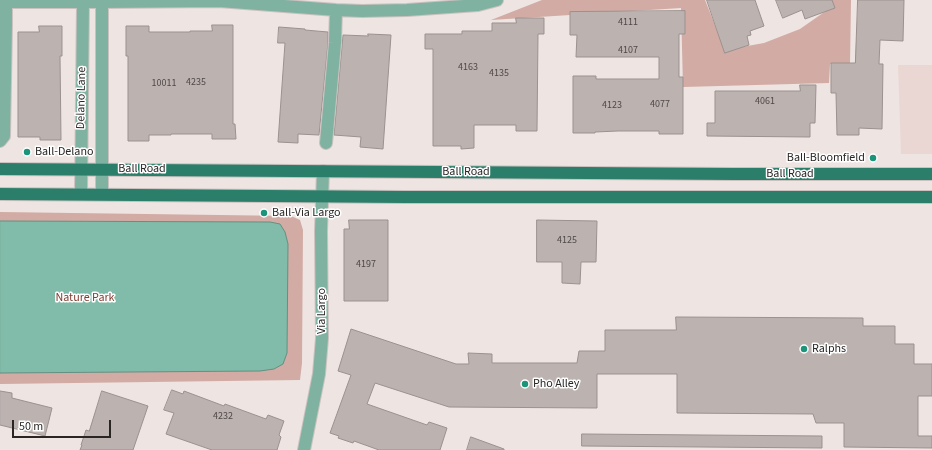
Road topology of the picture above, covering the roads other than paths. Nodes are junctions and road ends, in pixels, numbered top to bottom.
1 (497, 0) edge
2 (3, 2) edge
3 (83, 2) junction
4 (102, 2) junction
5 (336, 10) junction
6 (0, 141) edge
7 (326, 144) dead end
8 (0, 168) edge
9 (81, 169) junction
10 (103, 169) junction
11 (323, 170) junction
12 (932, 174) edge
13 (0, 194) edge
14 (81, 194) junction
15 (102, 194) junction
16 (322, 196) junction
17 (932, 197) edge
18 (304, 450) edge

1 - 5 street
2 - 3 street
2 - 6 street
3 - 4 street
3 - 9 street, Delano Lane
4 - 5 street
4 - 10 street, Delano Lane
5 - 7 street
8 - 9 main road, Ball Road
9 - 10 main road, Ball Road
9 - 14 street, Delano Lane
10 - 11 main road, Ball Road
10 - 15 street, Delano Lane
11 - 12 main road, Ball Road
11 - 16 street, Via Largo
13 - 14 main road, Ball Road
14 - 15 main road, Ball Road
15 - 16 main road, Ball Road
16 - 17 main road, Ball Road
16 - 18 street, Via Largo

